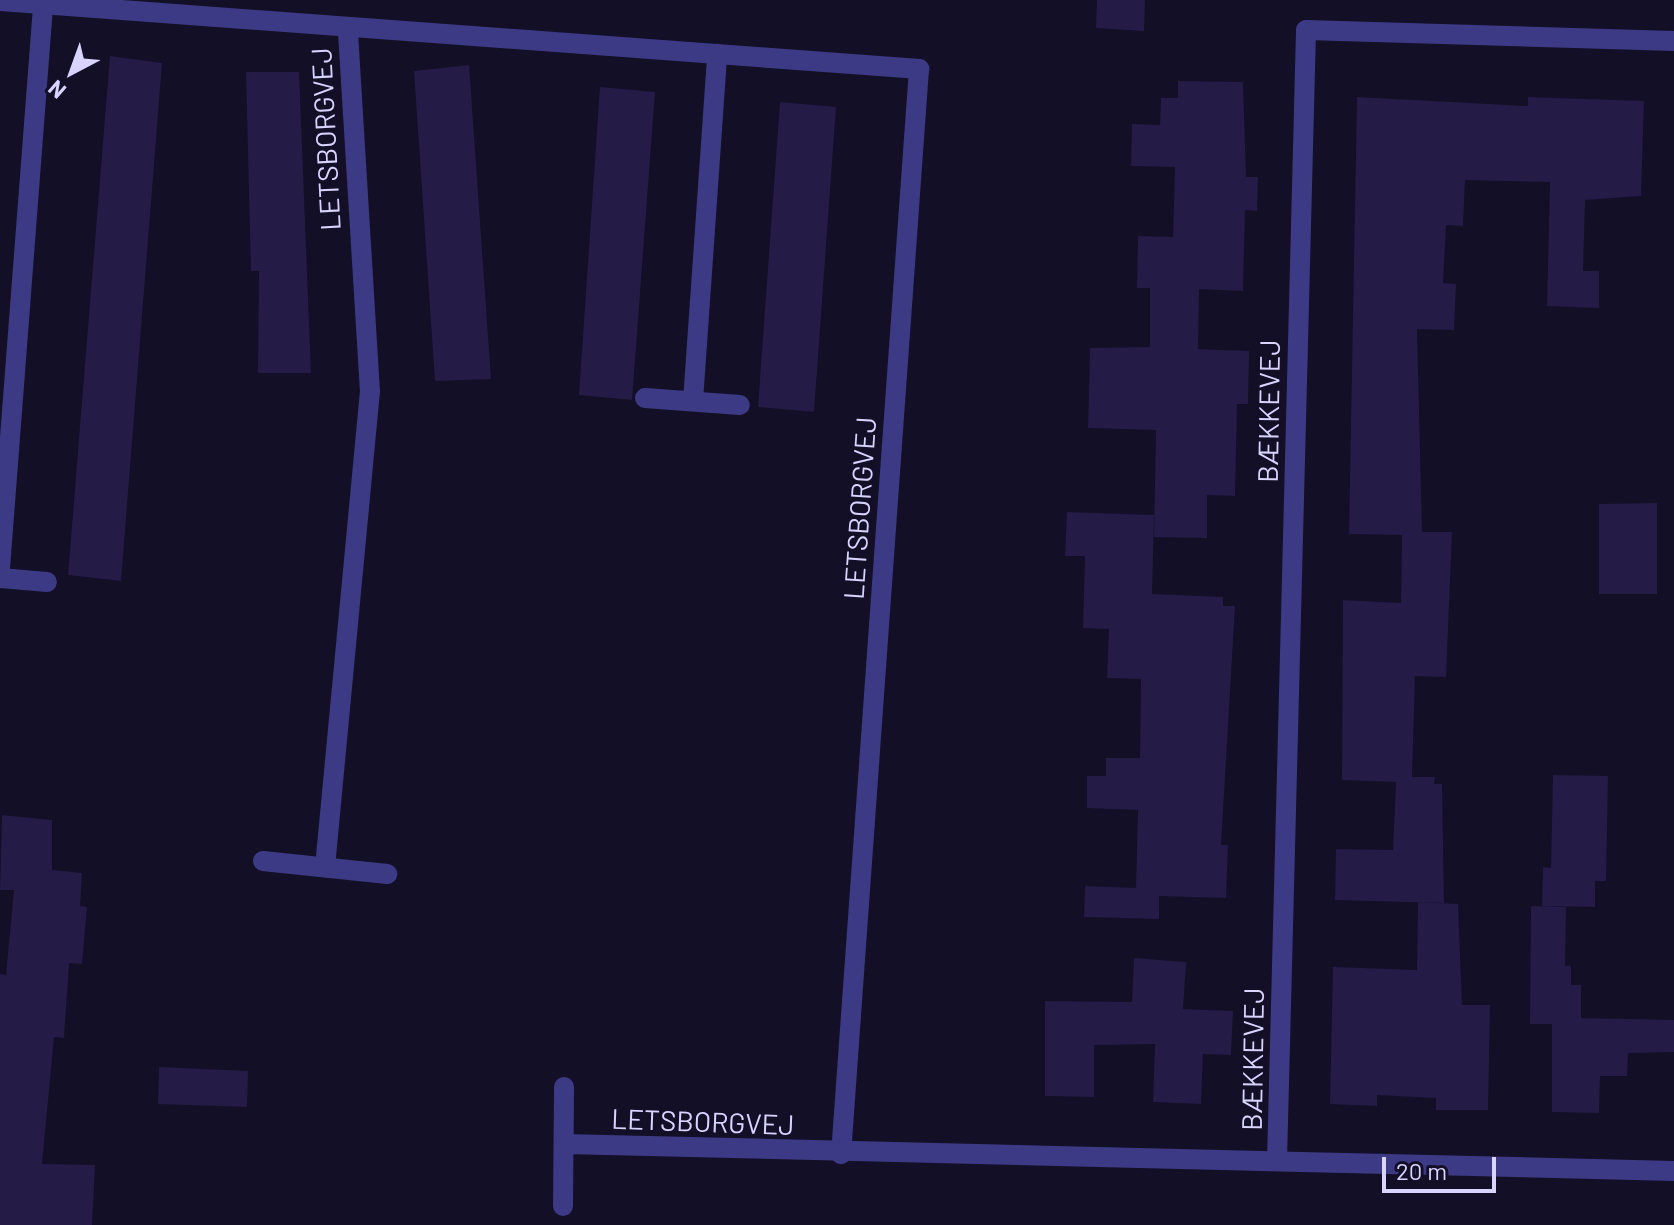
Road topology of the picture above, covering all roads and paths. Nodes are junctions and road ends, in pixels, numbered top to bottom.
1 (0, 1) edge
2 (43, 6) junction
3 (348, 30) junction
4 (1674, 41) edge
5 (717, 54) junction
6 (645, 398) dead end
7 (693, 401) junction
8 (740, 405) dead end
9 (0, 568) edge
10 (0, 578) edge
11 (47, 582) dead end
12 (263, 861) dead end
13 (325, 867) junction
14 (387, 874) dead end
15 (564, 1087) dead end
16 (564, 1144) junction
17 (841, 1154) junction
18 (1003, 1156) joint
19 (1277, 1161) junction
20 (1674, 1171) edge
21 (563, 1206) dead end

1 - 2 street, LETSBORGVEJ
2 - 3 street, LETSBORGVEJ
2 - 9 street
3 - 5 street, LETSBORGVEJ
3 - 13 street, LETSBORGVEJ
4 - 19 street, BÆKKEVEJ
5 - 7 street
5 - 17 street, LETSBORGVEJ
6 - 7 street
7 - 8 street
10 - 11 street
12 - 13 street
13 - 14 street
15 - 16 street
16 - 17 street, LETSBORGVEJ
16 - 21 street
17 - 18 street, LETSBORGVEJ
18 - 19 street, BÆKKEVEJ
19 - 20 street, BÆKKEVEJ

